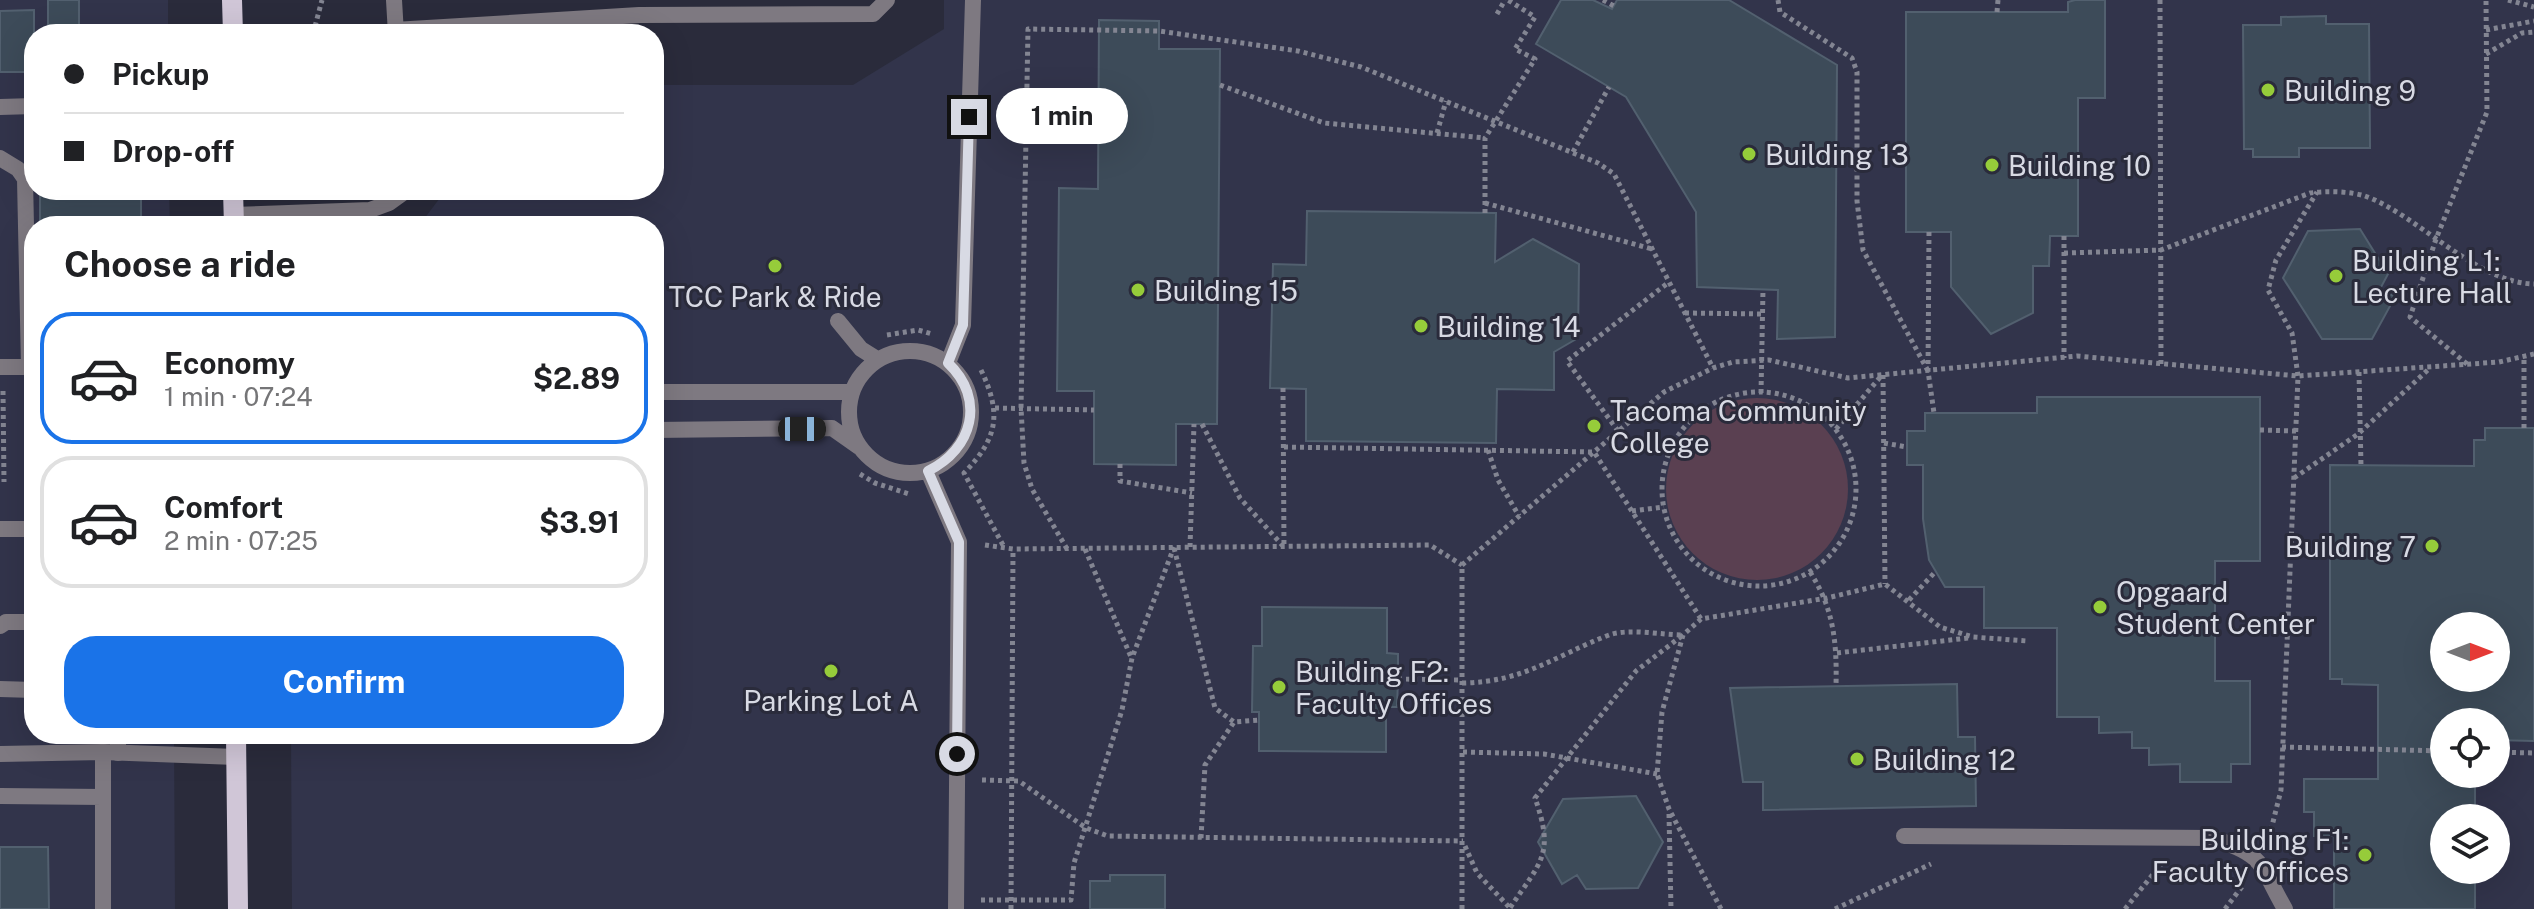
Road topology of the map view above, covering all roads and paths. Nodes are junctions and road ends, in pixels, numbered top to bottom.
1 (232, 0) edge
2 (322, 0) edge
3 (394, 0) edge
4 (887, 0) edge
5 (973, 0) edge
6 (1506, 0) edge
7 (1603, 0) edge
8 (1778, 0) edge
9 (1998, 0) edge
10 (2160, 0) edge
11 (2486, 0) edge
12 (2508, 0) edge
13 (1614, 6) dead end
14 (2534, 7) edge
15 (1997, 12) dead end
16 (1497, 14) dead end
17 (2534, 21) edge
18 (233, 24) edge
19 (316, 24) edge
20 (395, 24) edge
21 (510, 24) edge
22 (2486, 30) junction
23 (2534, 32) edge
24 (2486, 54) junction
25 (1220, 85) dead end
26 (1609, 87) dead end
27 (1446, 101) junction
28 (24, 106) edge
29 (0, 107) edge
30 (1496, 121) junction
31 (1437, 133) junction
32 (1485, 138) junction
33 (1573, 153) junction
34 (0, 158) edge
35 (24, 178) edge
36 (2317, 192) junction
37 (393, 200) edge
38 (1485, 203) junction
39 (1485, 213) dead end
40 (301, 216) edge
41 (1929, 232) dead end
42 (2064, 236) dead end
43 (2436, 239) junction
44 (1652, 249) junction
45 (2161, 250) junction
46 (2064, 253) junction
47 (1669, 282) junction
48 (2534, 284) edge
49 (1763, 289) dead end
50 (1685, 313) junction
51 (1763, 314) junction
52 (838, 321) dead end
53 (937, 335) dead end
54 (881, 336) dead end
55 (2534, 354) edge
56 (2524, 356) junction
57 (2064, 358) junction
58 (877, 359) junction
59 (1762, 360) junction
60 (948, 363) junction
61 (2161, 364) junction
62 (2467, 364) junction
63 (2430, 367) junction
64 (1713, 368) junction
65 (24, 369) edge
66 (981, 370) dead end
67 (1928, 371) junction
68 (2359, 372) junction
69 (1883, 375) junction
70 (2, 376) edge
71 (2298, 376) junction
72 (1283, 388) dead end
73 (664, 392) edge
74 (851, 392) junction
75 (1761, 393) junction
76 (995, 408) junction
77 (1021, 408) junction
78 (1094, 410) dead end
79 (1934, 413) dead end
80 (1194, 424) dead end
81 (1202, 424) dead end
82 (2524, 428) dead end
83 (1836, 429) junction
84 (664, 430) edge
85 (2260, 430) dead end
86 (1619, 431) junction
87 (2296, 431) junction
88 (2358, 434) junction
89 (1884, 443) junction
90 (1284, 447) junction
91 (1907, 447) dead end
92 (859, 448) junction
93 (1488, 450) junction
94 (1594, 452) junction
95 (1120, 464) dead end
96 (2361, 466) dead end
97 (854, 470) dead end
98 (928, 471) junction
99 (2294, 478) junction
100 (4, 482) dead end
101 (1192, 493) junction
102 (909, 494) dead end
103 (1664, 507) junction
104 (1632, 511) junction
105 (1519, 516) junction
106 (0, 529) edge
107 (24, 529) edge
108 (959, 542) junction
109 (1174, 547) junction
110 (1190, 547) junction
111 (1284, 547) junction
112 (1005, 548) junction
113 (1013, 549) junction
114 (1067, 549) junction
115 (1085, 549) junction
116 (1462, 565) junction
117 (1936, 571) dead end
118 (1810, 572) junction
119 (1885, 584) junction
120 (1827, 598) junction
121 (1909, 600) junction
122 (1701, 619) junction
123 (24, 622) edge
124 (0, 626) edge
125 (1683, 635) junction
126 (1973, 637) junction
127 (2027, 641) dead end
128 (1837, 653) junction
129 (1132, 658) junction
130 (1398, 679) dead end
131 (1462, 682) junction
132 (1836, 686) dead end
133 (0, 689) edge
134 (24, 690) edge
135 (1259, 720) dead end
136 (1234, 722) junction
137 (114, 744) edge
138 (236, 744) edge
139 (2282, 747) junction
140 (2430, 751) edge
141 (1463, 752) junction
142 (2510, 752) edge
143 (110, 753) junction
144 (2534, 753) edge
145 (0, 754) edge
146 (236, 757) junction
147 (1565, 758) junction
148 (1657, 774) junction
149 (957, 780) junction
150 (1013, 781) junction
151 (0, 796) edge
152 (103, 797) junction
153 (1669, 809) junction
154 (1086, 828) junction
155 (1904, 836) dead end
156 (1201, 838) junction
157 (2182, 838) junction
158 (1463, 841) junction
159 (1933, 863) dead end
160 (2262, 865) junction
161 (1011, 900) junction
162 (956, 904) edge
163 (1511, 908) edge
164 (103, 909) edge
165 (238, 909) edge
166 (1011, 909) edge
167 (1462, 909) edge
168 (1671, 909) edge
169 (1721, 909) edge
170 (1835, 909) edge
171 (2125, 909) edge
172 (2225, 909) edge
173 (2285, 909) edge

1 - 18 main road
2 - 19 path
3 - 20 street
4 - 21 street
5 - 60 street
6 - 16 path
6 - 30 path
7 - 13 path
8 - 67 path
9 - 15 path
10 - 45 path
11 - 22 path
12 - 14 path
17 - 22 path
22 - 24 path
23 - 24 path
24 - 43 path
25 - 31 path
26 - 33 path
27 - 30 path
27 - 31 path
27 - 77 path
28 - 29 street
30 - 32 path
30 - 33 path
31 - 32 path
32 - 38 path
33 - 44 path
34 - 35 street
36 - 43 path
36 - 45 path
36 - 71 path
37 - 40 street
38 - 39 path
38 - 44 path
41 - 67 path
42 - 46 path
43 - 48 path
43 - 62 path
44 - 47 path
45 - 46 path
45 - 61 path
46 - 57 path
47 - 50 path
47 - 86 path
49 - 51 path
50 - 51 path
50 - 64 path
51 - 59 path
52 - 58 street
53 - 54 path
55 - 56 path
56 - 62 path
56 - 82 path
57 - 61 path
57 - 67 path
58 - 60 street
58 - 74 street
59 - 64 path
59 - 69 path
59 - 75 path
60 - 98 street
61 - 71 path
62 - 63 path
63 - 68 path
63 - 88 path
64 - 86 path
65 - 70 street
66 - 76 path
67 - 69 path
67 - 79 path
68 - 71 path
68 - 88 path
69 - 83 path
69 - 89 path
70 - 100 path
71 - 87 path
72 - 90 path
73 - 74 street
74 - 92 street
75 - 83 path
75 - 103 path
76 - 77 path
76 - 112 path
77 - 78 path
77 - 114 path
80 - 101 path
81 - 111 path
83 - 118 path
84 - 92 street
85 - 87 path
86 - 94 path
87 - 99 path
88 - 96 path
88 - 99 path
89 - 91 path
89 - 119 path
90 - 93 path
90 - 111 path
92 - 98 street
93 - 94 path
93 - 105 path
94 - 104 path
94 - 105 path
95 - 101 path
97 - 102 path
98 - 108 street
99 - 139 path
101 - 110 path
103 - 104 path
103 - 118 path
104 - 122 path
105 - 116 path
106 - 107 street
108 - 112 path
108 - 149 street
109 - 110 path
109 - 115 path
109 - 129 path
109 - 136 path
110 - 111 path
111 - 116 path
112 - 113 path
113 - 114 path
113 - 150 path
114 - 115 path
115 - 129 path
116 - 131 path
117 - 121 path
118 - 120 path
119 - 120 path
119 - 121 path
120 - 122 path
120 - 128 path
121 - 126 path
122 - 125 path
123 - 124 street
125 - 131 path
125 - 147 path
125 - 148 path
126 - 127 path
126 - 128 path
128 - 132 path
129 - 154 path
130 - 131 path
131 - 141 path
133 - 134 street
135 - 136 path
136 - 156 path
137 - 143 street
138 - 146 main road
139 - 140 path
139 - 160 path
141 - 147 path
141 - 158 path
142 - 144 path
143 - 145 street
143 - 146 street
143 - 152 street
146 - 165 main road
147 - 148 path
147 - 163 path
148 - 153 path
149 - 150 path
149 - 162 street
150 - 154 path
150 - 161 path
151 - 152 street
152 - 164 street
153 - 168 path
153 - 169 path
154 - 156 path
154 - 161 path
155 - 157 street
156 - 158 path
157 - 160 street
157 - 171 path
158 - 163 path
158 - 167 path
159 - 170 path
160 - 172 path
160 - 173 street
161 - 162 path
161 - 166 path

